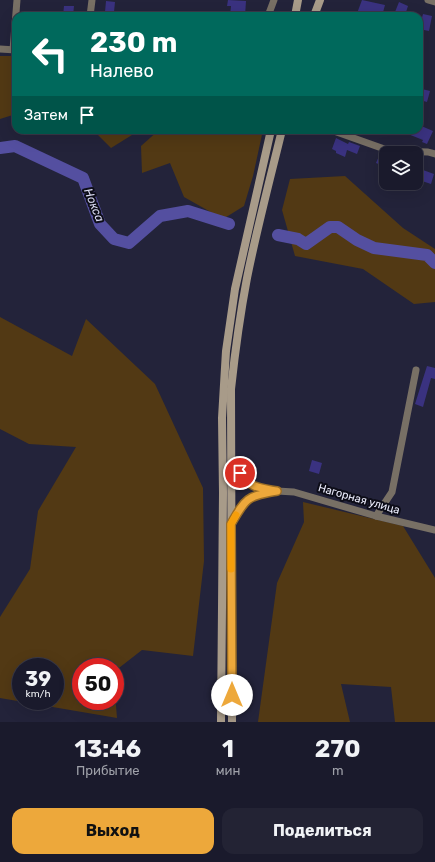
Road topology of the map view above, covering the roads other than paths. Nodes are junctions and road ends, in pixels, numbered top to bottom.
1 (17, 0) edge
2 (92, 0) edge
3 (274, 0) edge
4 (298, 0) edge
5 (320, 0) edge
6 (428, 0) edge
7 (435, 2) edge
8 (16, 12) edge
9 (90, 12) edge
10 (270, 12) edge
11 (296, 12) edge
12 (316, 12) edge
13 (0, 50) edge
14 (12, 50) edge
15 (270, 134) edge
16 (281, 134) edge
17 (342, 134) edge
18 (435, 154) edge
19 (416, 370) dead end
20 (232, 459) junction
21 (277, 491) junction
22 (376, 516) junction
23 (231, 524) junction
24 (435, 530) edge
25 (221, 722) edge
26 (232, 722) edge

1 - 8 street
2 - 9 street
3 - 10 street
4 - 11 main road
5 - 12 main road
6 - 7 street
13 - 14 street
15 - 25 main road
16 - 20 main road
17 - 18 street
19 - 22 street
20 - 21 street, Нагорная улица
20 - 23 main road
21 - 22 street, Нагорная улица
21 - 23 street
22 - 24 street, Нагорная улица
23 - 26 main road

